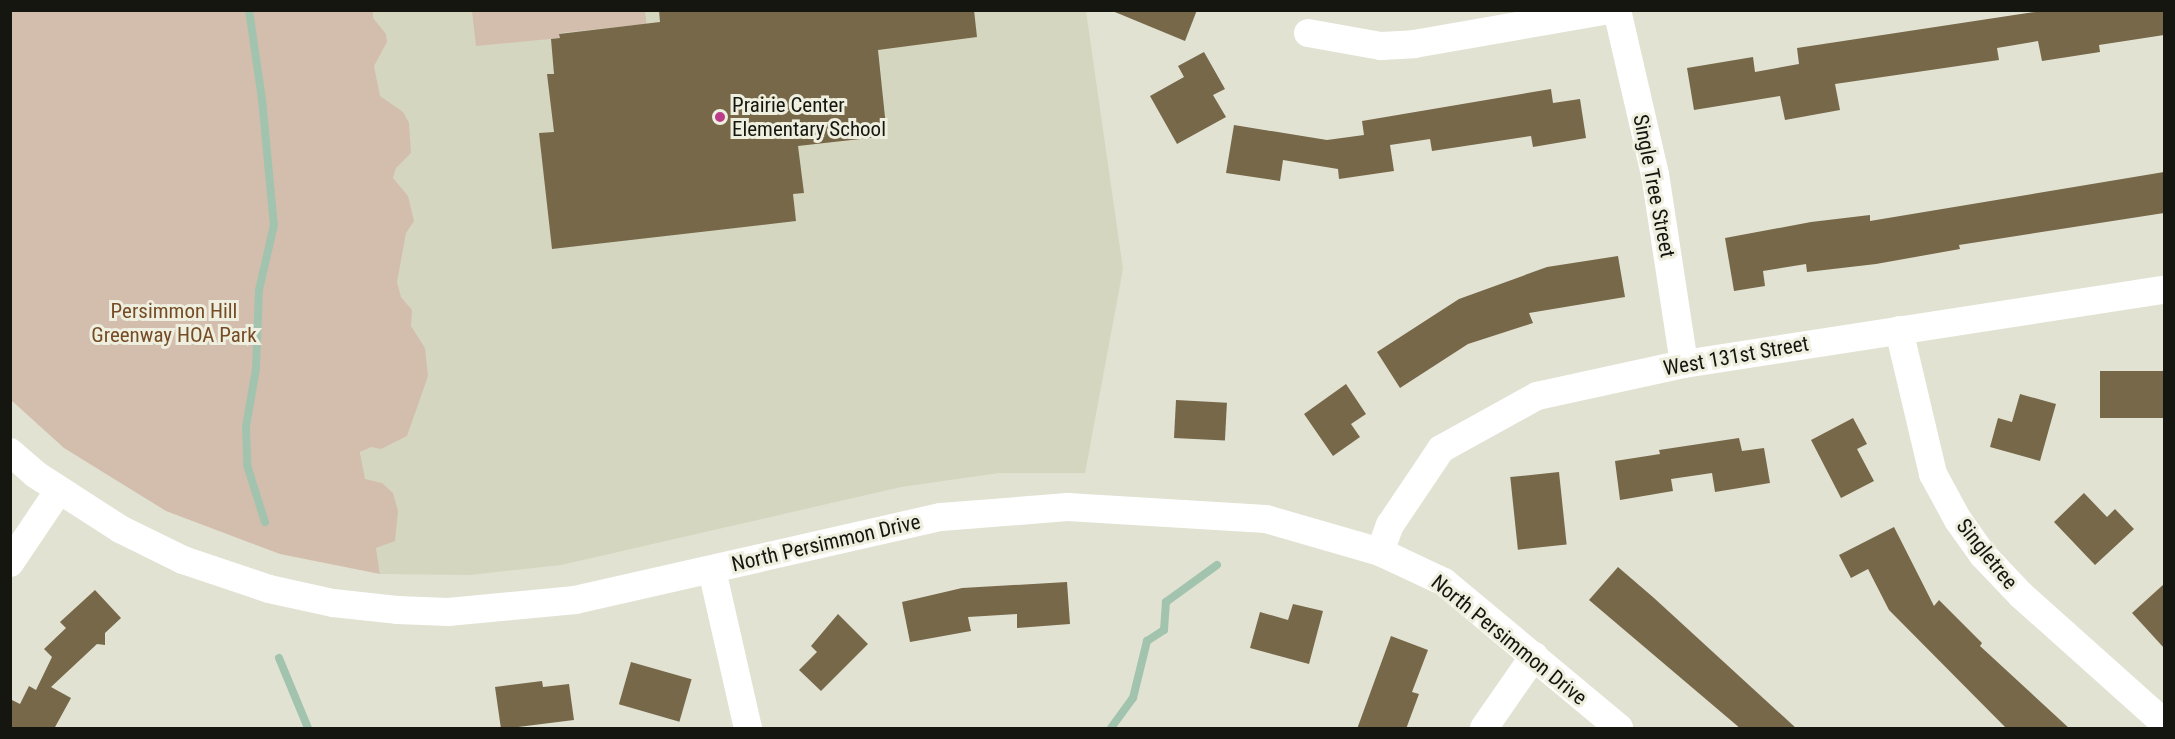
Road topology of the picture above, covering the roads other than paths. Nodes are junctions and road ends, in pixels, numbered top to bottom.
1 (1608, 10) edge
2 (1617, 10) edge
3 (1308, 33) dead end
4 (2164, 290) edge
5 (1899, 330) junction
6 (1684, 364) junction
7 (10, 452) edge
8 (58, 490) junction
9 (1380, 552) junction
10 (10, 563) edge
11 (712, 570) junction
12 (1534, 656) junction
13 (2164, 723) edge
14 (748, 729) edge
15 (1484, 729) edge
16 (1618, 729) edge

1 - 3 street
2 - 6 street, Single Tree Street
4 - 5 street, West 131st Street
5 - 6 street, West 131st Street
5 - 13 street, Singletree
6 - 9 street, West 131st Street
7 - 8 street, North Persimmon Drive
8 - 10 street
8 - 11 street, North Persimmon Drive
9 - 11 street, North Persimmon Drive
9 - 12 street, North Persimmon Drive
11 - 14 street
12 - 15 street
12 - 16 street, North Persimmon Drive

